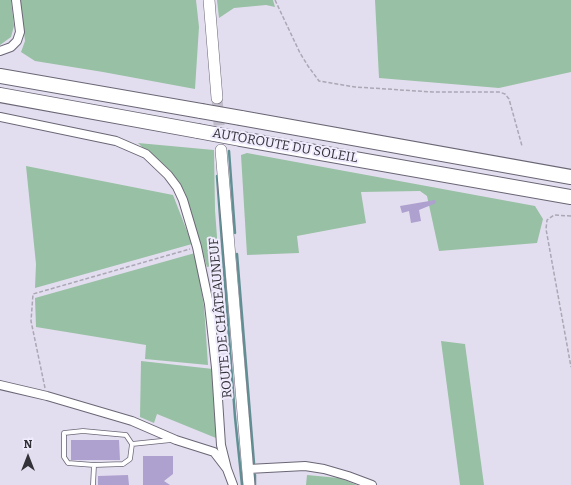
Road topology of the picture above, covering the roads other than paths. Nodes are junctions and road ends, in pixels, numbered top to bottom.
1 (16, 0) edge
2 (209, 0) edge
3 (0, 51) edge
4 (0, 76) edge
5 (0, 95) edge
6 (217, 98) tunnel mouth
7 (0, 118) edge
8 (221, 150) tunnel mouth
9 (571, 177) edge
10 (571, 197) edge
11 (0, 385) edge
12 (176, 440) junction
13 (132, 444) junction
14 (94, 465) junction
15 (227, 469) junction
16 (248, 469) junction
17 (93, 485) edge
18 (233, 485) edge
19 (249, 485) edge
20 (372, 485) edge

1 - 3 street
2 - 6 main road
4 - 9 highway, AUTOROUTE DU SOLEIL, bridge
5 - 10 highway, AUTOROUTE DU SOLEIL, bridge
7 - 15 street
8 - 16 main road, ROUTE DE CHÂTEAUNEUF
11 - 12 street
12 - 13 lane
12 - 15 street
13 - 14 lane
13 - 14 lane
14 - 17 lane
15 - 18 street
16 - 19 main road, ROUTE DE CHÂTEAUNEUF
16 - 20 street

